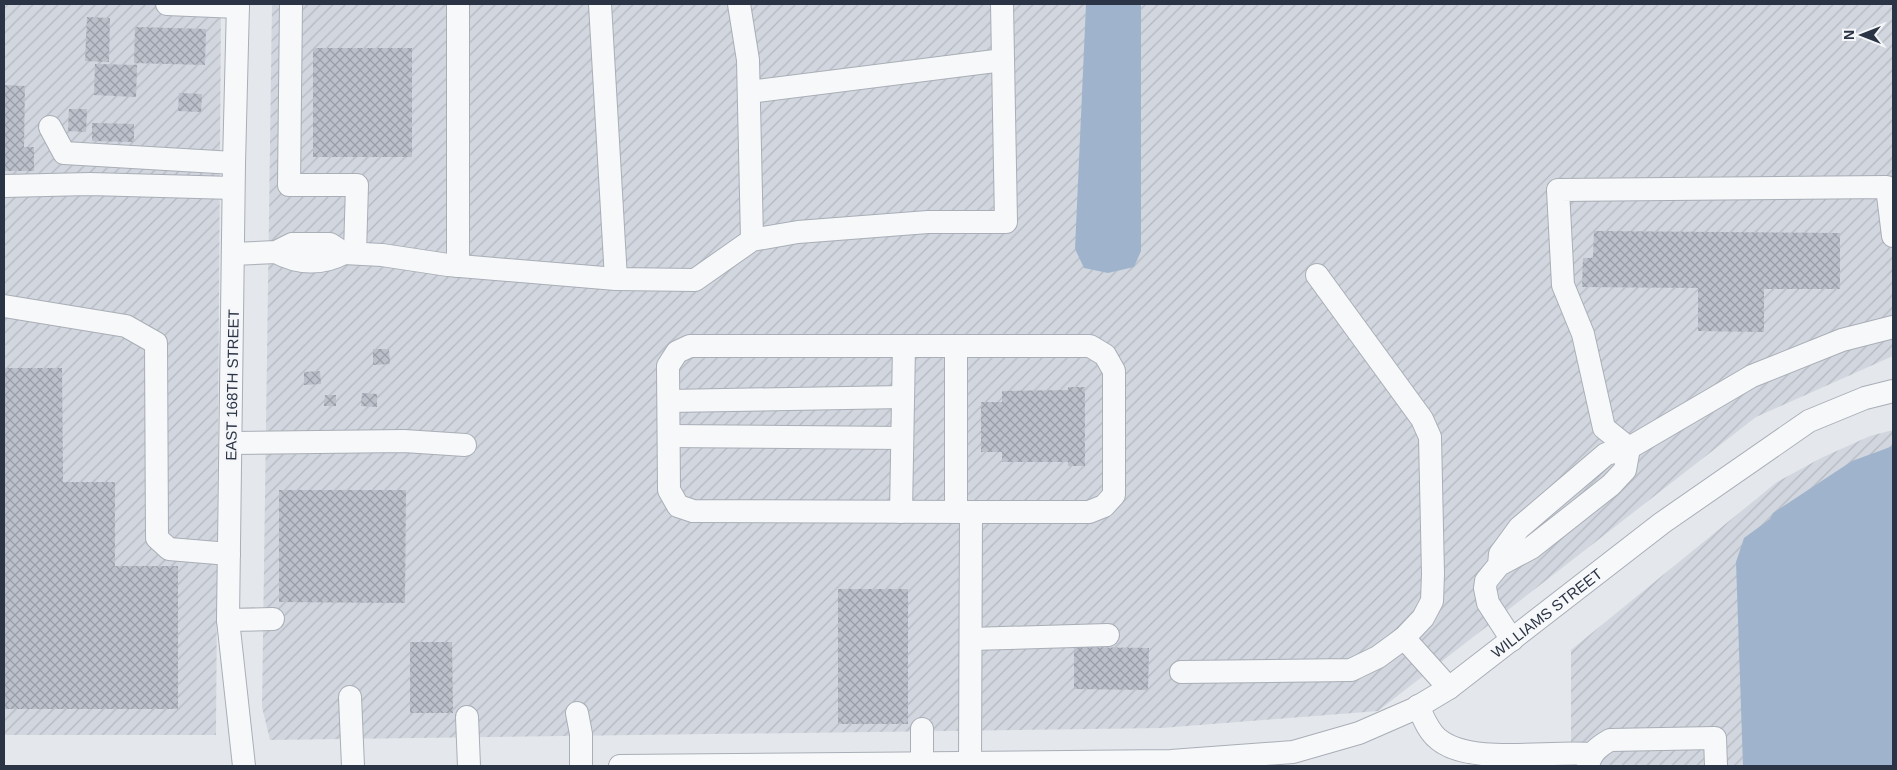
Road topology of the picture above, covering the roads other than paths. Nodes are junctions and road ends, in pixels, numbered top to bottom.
1 (168, 4) edge
2 (292, 4) edge
3 (458, 4) edge
4 (600, 4) edge
5 (739, 4) edge
6 (1002, 4) edge
7 (238, 6) edge
8 (1003, 60) junction
9 (749, 92) junction
10 (50, 127) dead end
11 (234, 164) junction
12 (4, 186) edge
13 (1890, 187) edge
14 (233, 188) junction
15 (1893, 236) edge
16 (752, 240) junction
17 (350, 253) junction
18 (233, 254) junction
19 (458, 266) junction
20 (1317, 276) dead end
21 (616, 279) junction
22 (4, 306) edge
23 (1893, 327) edge
24 (904, 346) junction
25 (956, 346) junction
26 (1893, 390) edge
27 (903, 397) junction
28 (669, 401) junction
29 (669, 436) junction
30 (902, 438) junction
31 (231, 443) junction
32 (465, 445) dead end
33 (1629, 448) junction
34 (901, 512) junction
35 (963, 512) junction
36 (229, 554) junction
37 (273, 619) dead end
38 (228, 620) junction
39 (1108, 635) dead end
40 (1404, 638) junction
41 (971, 639) junction
42 (1512, 640) junction
43 (1181, 672) dead end
44 (1449, 688) junction
45 (350, 697) dead end
46 (1418, 706) junction
47 (577, 713) dead end
48 (467, 717) dead end
49 (922, 730) dead end
50 (1293, 752) junction
51 (1590, 760) edge
52 (970, 763) junction
53 (933, 764) edge
54 (1058, 764) edge
55 (1171, 764) edge
56 (244, 766) edge
57 (353, 766) edge
58 (469, 766) edge
59 (581, 766) edge
60 (620, 766) edge
61 (1253, 766) edge
62 (1716, 766) edge

1 - 7 street
2 - 17 street
3 - 19 street
4 - 21 street
5 - 9 street
6 - 8 street
7 - 11 street, EAST 168TH STREET
8 - 9 street
8 - 16 street
9 - 16 street
10 - 11 street
11 - 14 street, EAST 168TH STREET
12 - 14 street
13 - 15 street
13 - 33 street
14 - 18 street, EAST 168TH STREET
16 - 21 street
17 - 18 street
17 - 19 street
18 - 31 street, EAST 168TH STREET
19 - 21 street
20 - 40 street
22 - 36 street
23 - 33 street
24 - 25 street
24 - 27 street
24 - 28 street
25 - 35 street
25 - 35 street
26 - 42 street, WILLIAMS STREET
27 - 28 street
27 - 30 street
28 - 29 street
29 - 30 street
29 - 34 street
30 - 34 street
31 - 32 street
31 - 36 street, EAST 168TH STREET
33 - 42 street
34 - 35 street
35 - 41 street
36 - 38 street, EAST 168TH STREET
37 - 38 street
38 - 56 street, EAST 168TH STREET
39 - 41 street
40 - 43 street
40 - 44 street
41 - 52 street
42 - 44 street, WILLIAMS STREET
44 - 46 street, WILLIAMS STREET
45 - 57 street
46 - 50 street, WILLIAMS STREET
46 - 51 street
47 - 59 street
48 - 58 street
49 - 53 street
50 - 55 street, WILLIAMS STREET
50 - 61 street
51 - 62 street
52 - 53 street, WILLIAMS STREET
52 - 54 street, WILLIAMS STREET
53 - 60 street, WILLIAMS STREET
54 - 55 street, WILLIAMS STREET

